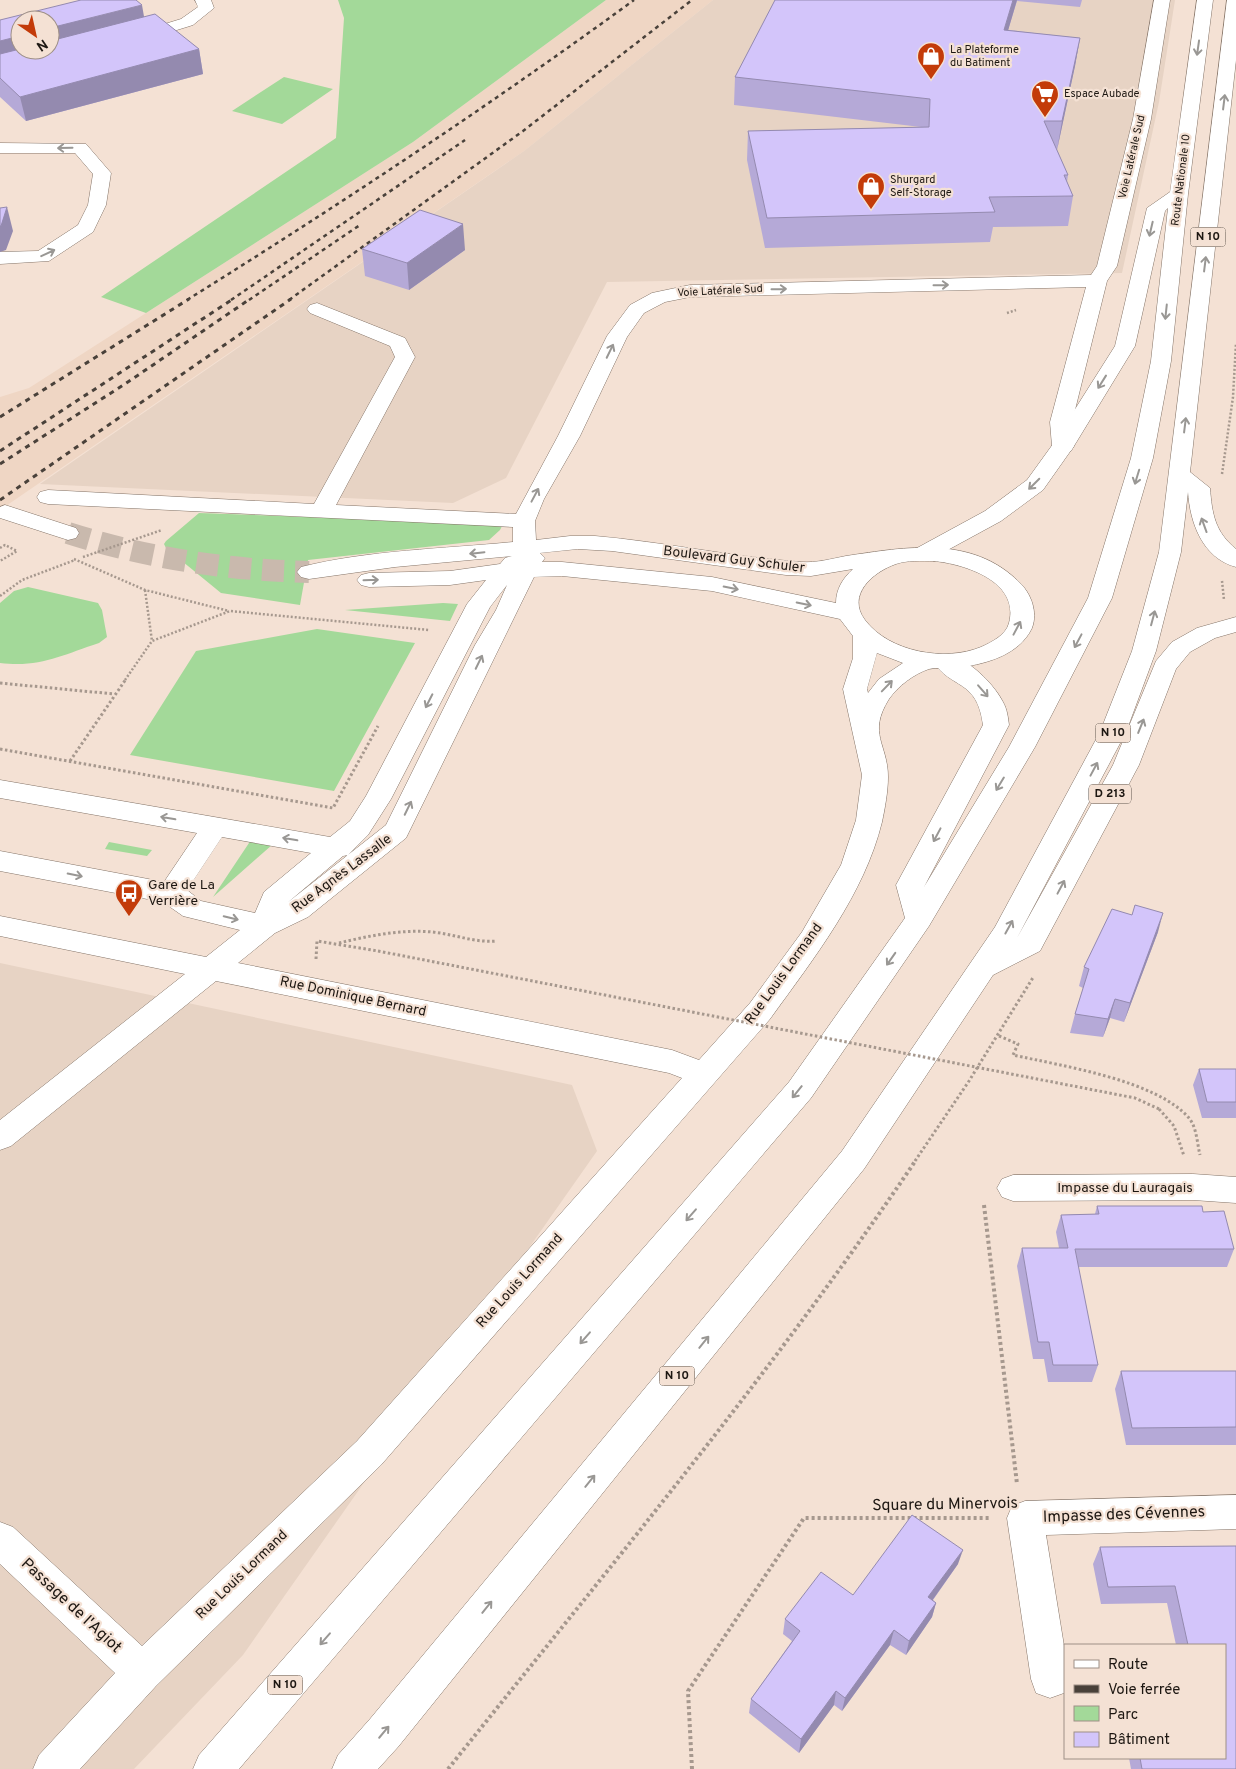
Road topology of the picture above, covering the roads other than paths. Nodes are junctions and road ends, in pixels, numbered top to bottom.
1 (203, 0) edge
2 (1162, 0) edge
3 (1205, 0) edge
4 (1235, 0) edge
5 (116, 43) edge
6 (1231, 78) edge
7 (0, 148) edge
8 (1179, 194) junction
9 (0, 258) edge
10 (1097, 281) junction
11 (1025, 283) junction
12 (1074, 305) junction
13 (317, 309) dead end
14 (1064, 446) junction
15 (1180, 474) junction
16 (48, 497) dead end
17 (322, 510) junction
18 (5, 512) dead end
19 (524, 521) junction
20 (68, 533) tunnel mouth
21 (925, 553) junction
22 (891, 557) junction
23 (1236, 560) edge
24 (521, 561) junction
25 (809, 569) junction
26 (316, 572) tunnel mouth
27 (848, 613) junction
28 (1236, 624) edge
29 (865, 635) junction
30 (938, 661) junction
31 (865, 728) junction
32 (0, 788) edge
33 (216, 826) junction
34 (338, 848) junction
35 (0, 861) edge
36 (171, 893) junction
37 (919, 920) junction
38 (0, 926) edge
39 (265, 926) junction
40 (212, 968) junction
41 (982, 968) junction
42 (704, 1074) junction
43 (0, 1137) edge
44 (1013, 1188) road end
45 (1236, 1190) edge
46 (1236, 1512) edge
47 (0, 1539) edge
48 (142, 1672) junction
49 (1050, 1679) dead end
50 (53, 1769) edge
51 (213, 1769) edge
52 (352, 1769) edge

1 - 5 street
2 - 10 street, Voie Latérale Sud
3 -> 8 street, Route Nationale 10 / N 10
4 - 6 street, N 10
15 -> 6 street, N 10
9 -> 7 street
8 -> 14 street
8 -> 37 street, Route Nationale 10 / N 10
10 - 11 street, Voie Latérale Sud
10 - 12 street, Voie Latérale Sud
11 - 12 street, Voie Latérale Sud
19 -> 11 street, Voie Latérale Sud
12 - 14 street, Voie Latérale Sud
13 - 17 street
14 -> 21 street
23 -> 15 street
41 -> 15 street, N 10
16 - 17 street
17 - 19 street
18 - 20 street
19 - 24 street, Voie Latérale Sud
21 - 22 street, Boulevard Guy Schuler
30 -> 21 street, Boulevard Guy Schuler
22 - 25 street, Boulevard Guy Schuler
22 - 27 street, Boulevard Guy Schuler
24 - 25 street
24 - 25 street, Boulevard Guy Schuler
24 - 26 street
24 -> 27 street
24 -> 34 street, Rue Agnès Lassalle
39 -> 24 street, Rue Agnès Lassalle
27 - 29 street, Boulevard Guy Schuler
41 -> 28 street, D 213
29 - 30 street, Boulevard Guy Schuler
29 - 31 street, Rue Louis Lormand
31 -> 30 street, Rue Louis Lormand
30 -> 37 street
31 - 42 street, Rue Louis Lormand
33 -> 32 street
34 -> 33 street
33 - 36 street
34 - 39 street
35 -> 36 street
36 -> 39 street
37 -> 51 street, N 10
38 - 40 street, Rue Dominique Bernard
39 - 40 street, Rue Agnès Lassalle
40 - 42 street, Rue Dominique Bernard
40 - 43 street, Rue Agnès Lassalle
52 -> 41 street, N 10
42 - 48 street, Rue Louis Lormand
44 - 45 street, Impasse du Lauragais
46 - 49 street, Impasse des Cévennes
47 - 48 street, Passage de l'Agiot
48 - 50 street, Rue Louis Lormand

